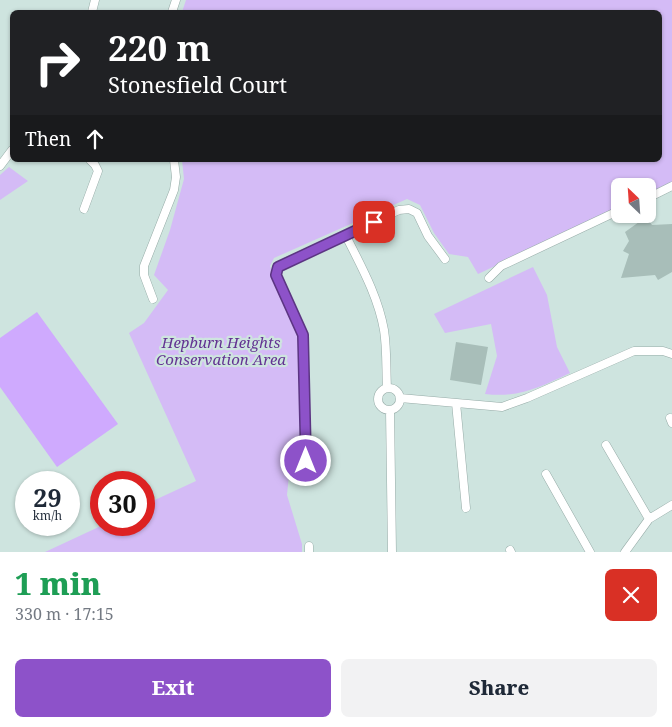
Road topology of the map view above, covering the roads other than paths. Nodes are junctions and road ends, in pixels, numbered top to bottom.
1 (10, 153) edge
2 (92, 162) edge
3 (174, 162) edge
4 (0, 166) edge
5 (672, 186) edge
6 (656, 194) edge
7 (84, 209) dead end
8 (611, 214) edge
9 (346, 236) junction
10 (445, 259) dead end
11 (490, 278) dead end
12 (153, 299) dead end
13 (672, 354) edge
14 (387, 388) junction
15 (400, 398) junction
16 (456, 403) junction
17 (390, 410) junction
18 (606, 445) dead end
19 (306, 461) dead end
20 (546, 474) dead end
21 (672, 505) edge
22 (466, 508) dead end
23 (649, 519) junction
24 (392, 552) edge
25 (590, 552) edge
26 (625, 552) edge

1 - 4 street
2 - 7 street
3 - 12 street
5 - 6 street
8 - 11 street
9 - 10 street
9 - 14 street
9 - 19 street
13 - 16 street
14 - 15 street
14 - 17 street
15 - 16 street
15 - 17 street
16 - 22 street
17 - 24 street
18 - 23 street
20 - 25 street
21 - 23 street
23 - 26 street

